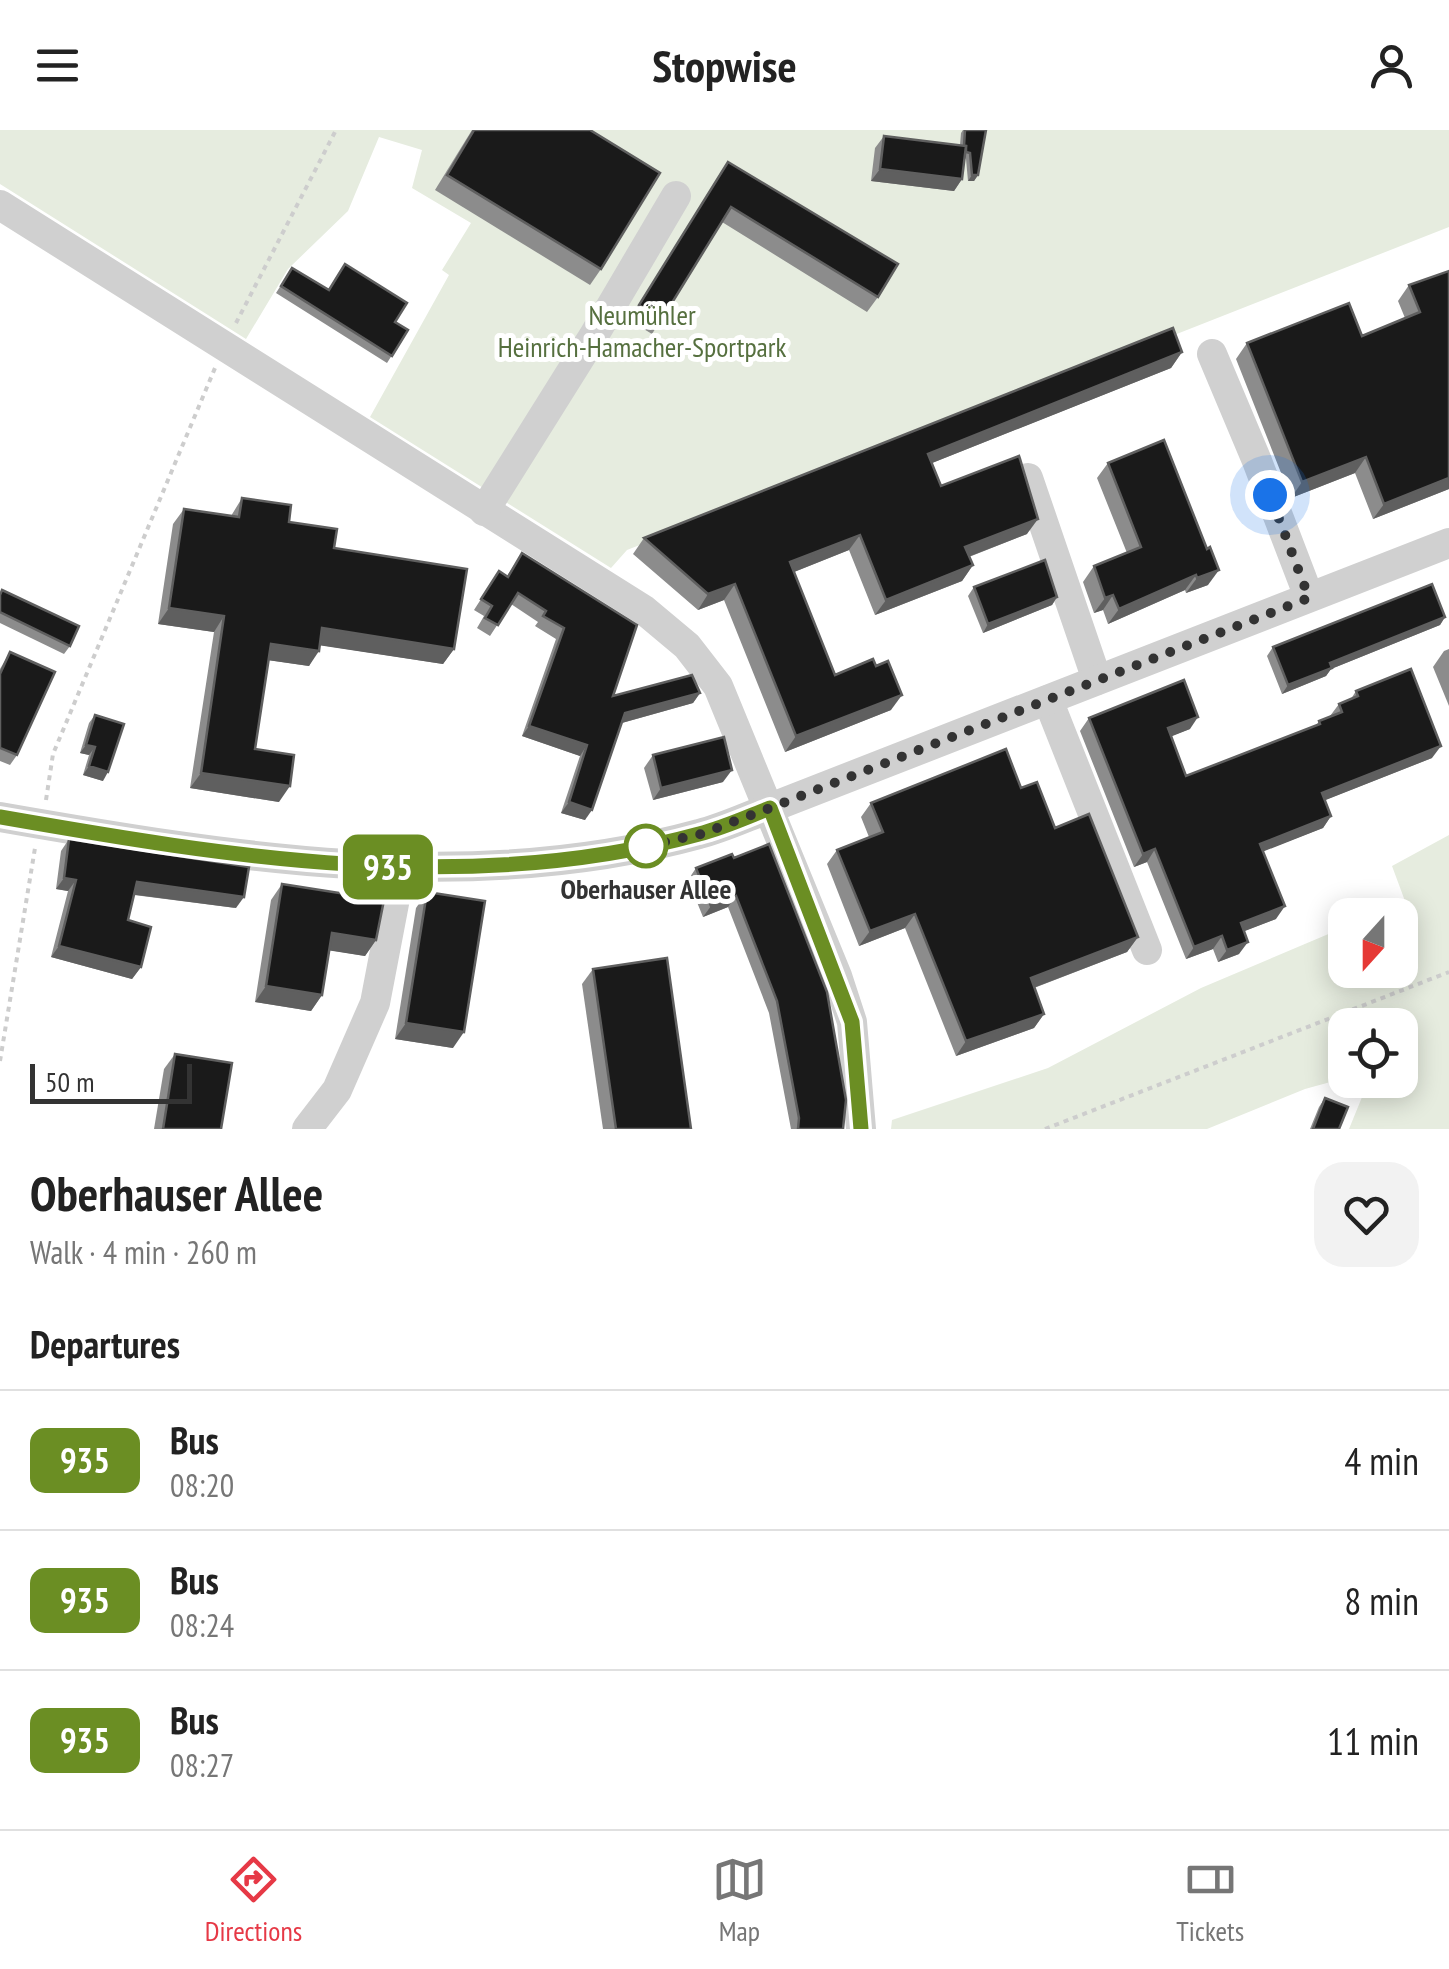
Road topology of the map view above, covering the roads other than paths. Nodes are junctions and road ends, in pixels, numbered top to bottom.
1 (676, 196) dead end
2 (0, 206) edge
3 (1212, 354) dead end
4 (1028, 478) edge
5 (484, 511) junction
6 (1449, 543) edge
7 (1309, 598) junction
8 (1097, 680) junction
9 (1048, 700) junction
10 (770, 808) junction
11 (0, 818) edge
12 (400, 867) junction
13 (1147, 950) dead end
14 (307, 1129) edge
15 (861, 1129) edge

1 - 5 street
2 - 5 street
3 - 7 street
4 - 8 street
5 - 10 street
6 - 7 street
7 - 8 street
8 - 9 street
9 - 10 street
9 - 13 street
10 - 12 street
10 - 15 street
11 - 12 street
12 - 14 street

